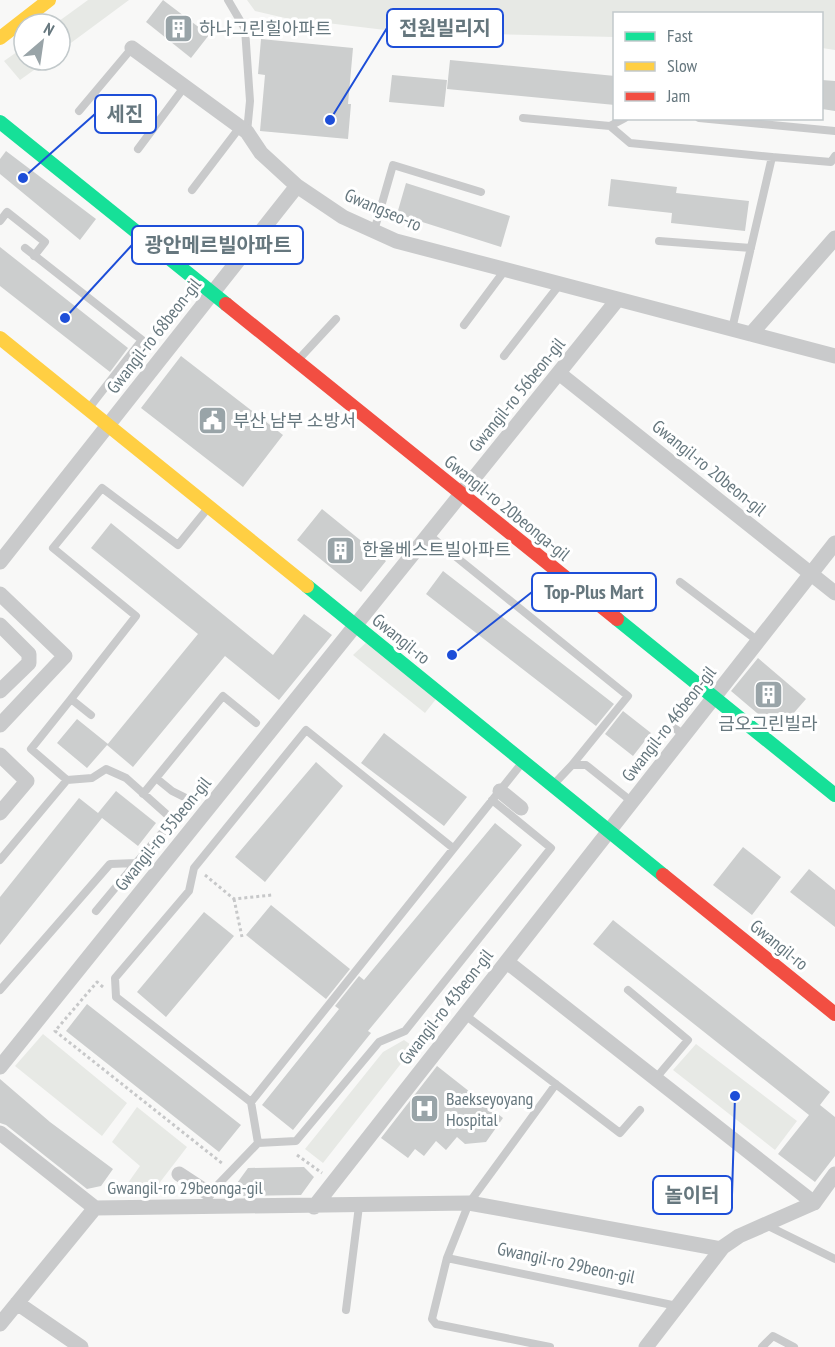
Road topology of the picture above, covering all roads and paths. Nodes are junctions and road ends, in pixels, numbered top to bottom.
1 (49, 0) edge
2 (228, 0) edge
3 (0, 38) edge
4 (132, 48) joint
5 (185, 86) junction
6 (79, 111) dead end
7 (523, 118) dead end
8 (621, 120) edge
9 (720, 120) edge
10 (0, 122) edge
11 (610, 126) junction
12 (244, 129) junction
13 (835, 131) edge
14 (138, 149) dead end
15 (835, 156) edge
16 (772, 157) junction
17 (297, 186) junction
18 (192, 190) dead end
19 (481, 192) dead end
20 (0, 221) edge
21 (374, 231) junction
22 (835, 238) edge
23 (659, 241) dead end
24 (25, 248) dead end
25 (751, 248) junction
26 (34, 256) junction
27 (505, 270) junction
28 (560, 284) junction
29 (212, 294) junction
30 (618, 299) junction
31 (336, 319) dead end
32 (464, 326) dead end
33 (732, 329) junction
34 (751, 334) junction
35 (0, 338) edge
36 (504, 356) dead end
37 (835, 356) edge
38 (297, 362) junction
39 (560, 374) junction
40 (88, 409) junction
41 (108, 425) junction
42 (462, 495) junction
43 (209, 507) junction
44 (429, 535) junction
45 (835, 543) edge
46 (5, 544) edge
47 (0, 562) edge
48 (811, 574) junction
49 (681, 582) dead end
50 (835, 593) edge
51 (0, 594) edge
52 (0, 625) edge
53 (356, 626) junction
54 (758, 641) junction
55 (0, 691) edge
56 (714, 698) junction
57 (71, 699) junction
58 (91, 715) dead end
59 (256, 723) dead end
60 (0, 725) edge
61 (0, 755) edge
62 (523, 761) junction
63 (572, 765) junction
64 (156, 778) junction
65 (67, 780) junction
66 (554, 786) junction
67 (143, 794) junction
68 (496, 795) junction
69 (835, 795) edge
70 (626, 797) dead end
71 (190, 800) dead end
72 (521, 808) dead end
73 (0, 813) edge
74 (609, 831) junction
75 (453, 848) junction
76 (0, 860) edge
77 (136, 863) junction
78 (201, 872) dead end
79 (272, 895) dead end
80 (234, 900) junction
81 (96, 911) dead end
82 (242, 937) dead end
83 (507, 962) junction
84 (0, 990) edge
85 (628, 990) dead end
86 (116, 997) junction
87 (835, 1014) edge
88 (465, 1015) junction
89 (0, 1067) edge
90 (656, 1078) junction
91 (555, 1084) junction
92 (251, 1101) junction
93 (640, 1110) dead end
94 (0, 1133) edge
95 (258, 1143) junction
96 (297, 1155) dead end
97 (232, 1172) junction
98 (179, 1174) dead end
99 (835, 1174) edge
100 (334, 1182) junction
101 (209, 1200) junction
102 (469, 1203) junction
103 (814, 1203) junction
104 (360, 1206) junction
105 (314, 1207) junction
106 (95, 1208) junction
107 (765, 1224) junction
108 (721, 1249) junction
109 (447, 1258) junction
110 (835, 1259) edge
111 (17, 1303) junction
112 (677, 1306) junction
113 (346, 1310) dead end
114 (0, 1324) edge
115 (81, 1347) edge
116 (550, 1347) edge
117 (646, 1347) edge
118 (762, 1347) edge
119 (794, 1347) edge

1 - 3 main road
2 - 12 lane
4 - 5 street, Gwangseo-ro
4 - 6 lane, Gwangseo-ro
5 - 12 street, Gwangseo-ro
5 - 14 lane
7 - 11 lane
8 - 11 lane
9 - 13 lane
10 - 29 main road, Gwangil-ro 20beonga-gil
11 - 16 lane
12 - 17 street, Gwangseo-ro
12 - 18 lane
15 - 16 lane
16 - 25 lane
17 - 21 street, Gwangseo-ro
17 - 29 street, Gwangil-ro 68beon-gil
19 - 21 lane
20 - 26 lane
21 - 27 street, Gwangseo-ro
22 - 34 street
23 - 25 lane
24 - 26 lane
25 - 33 lane
26 - 40 lane
27 - 28 street, Gwangseo-ro
27 - 32 lane
28 - 30 street, Gwangseo-ro
28 - 36 lane
29 - 38 main road, Gwangil-ro 20beonga-gil
29 - 41 street, Gwangil-ro 68beon-gil
30 - 33 street, Gwangseo-ro
30 - 39 street, Gwangil-ro 56beon-gil
31 - 38 lane
33 - 34 street, Gwangseo-ro
34 - 37 street, Gwangseo-ro
35 - 40 main road, Gwangil-ro
38 - 42 main road, Gwangil-ro 20beonga-gil
39 - 42 street, Gwangil-ro 56beon-gil
39 - 48 street, Gwangil-ro 20beon-gil
40 - 41 main road, Gwangil-ro
41 - 43 main road, Gwangil-ro
41 - 46 street, Gwangil-ro 68beon-gil
42 - 44 street, Gwangil-ro 56beon-gil
42 - 56 main road, Gwangil-ro 20beonga-gil
43 - 53 main road, Gwangil-ro
43 - 57 lane
44 - 53 street, Gwangil-ro 56beon-gil
44 - 63 lane
45 - 48 street, Gwangil-ro 46beon-gil
46 - 47 street, Gwangil-ro 68beon-gil
48 - 50 street, Gwangil-ro 20beon-gil
48 - 54 street, Gwangil-ro 46beon-gil
49 - 54 lane
51 - 60 street
52 - 55 street
53 - 62 main road, Gwangil-ro
53 - 89 street, Gwangil-ro 55beon-gil
54 - 56 street, Gwangil-ro 46beon-gil
56 - 69 main road, Gwangil-ro 20beonga-gil
56 - 74 street, Gwangil-ro 46beon-gil
57 - 58 lane
57 - 65 lane
59 - 64 lane
61 - 73 street
62 - 66 main road, Gwangil-ro
62 - 68 lane
63 - 66 lane
63 - 70 lane
64 - 67 lane
64 - 71 lane
65 - 67 lane
65 - 76 lane
66 - 74 main road, Gwangil-ro
67 - 77 lane
68 - 72 street
68 - 75 lane
68 - 95 lane
74 - 83 street, Gwangil-ro 43beon-gil
74 - 87 main road, Gwangil-ro
75 - 86 lane
75 - 92 lane
77 - 81 lane
77 - 84 lane
78 - 80 path
79 - 80 path
80 - 82 path
83 - 88 street, Gwangil-ro 43beon-gil
83 - 90 street
85 - 90 lane
86 - 92 lane
86 - 97 path
88 - 91 lane
88 - 100 street, Gwangil-ro 43beon-gil
90 - 103 street
91 - 93 lane
91 - 102 lane
92 - 95 lane
94 - 106 street, Gwangil-ro 29beonga-gil
95 - 97 lane
96 - 100 path
97 - 101 lane
98 - 101 street
99 - 103 street
100 - 105 street, Gwangil-ro 43beon-gil
101 - 105 street, Gwangil-ro 29beonga-gil
101 - 106 street, Gwangil-ro 29beonga-gil
102 - 104 street, Gwangil-ro 29beonga-gil
102 - 108 street, Gwangil-ro 29beonga-gil
102 - 109 lane
103 - 107 street
104 - 105 street, Gwangil-ro 29beonga-gil
104 - 113 lane
106 - 111 street
107 - 108 street
107 - 110 lane
108 - 112 street
109 - 112 lane, Gwangil-ro 29beon-gil
109 - 116 lane
111 - 114 street
111 - 115 street
112 - 117 street
118 - 119 lane

